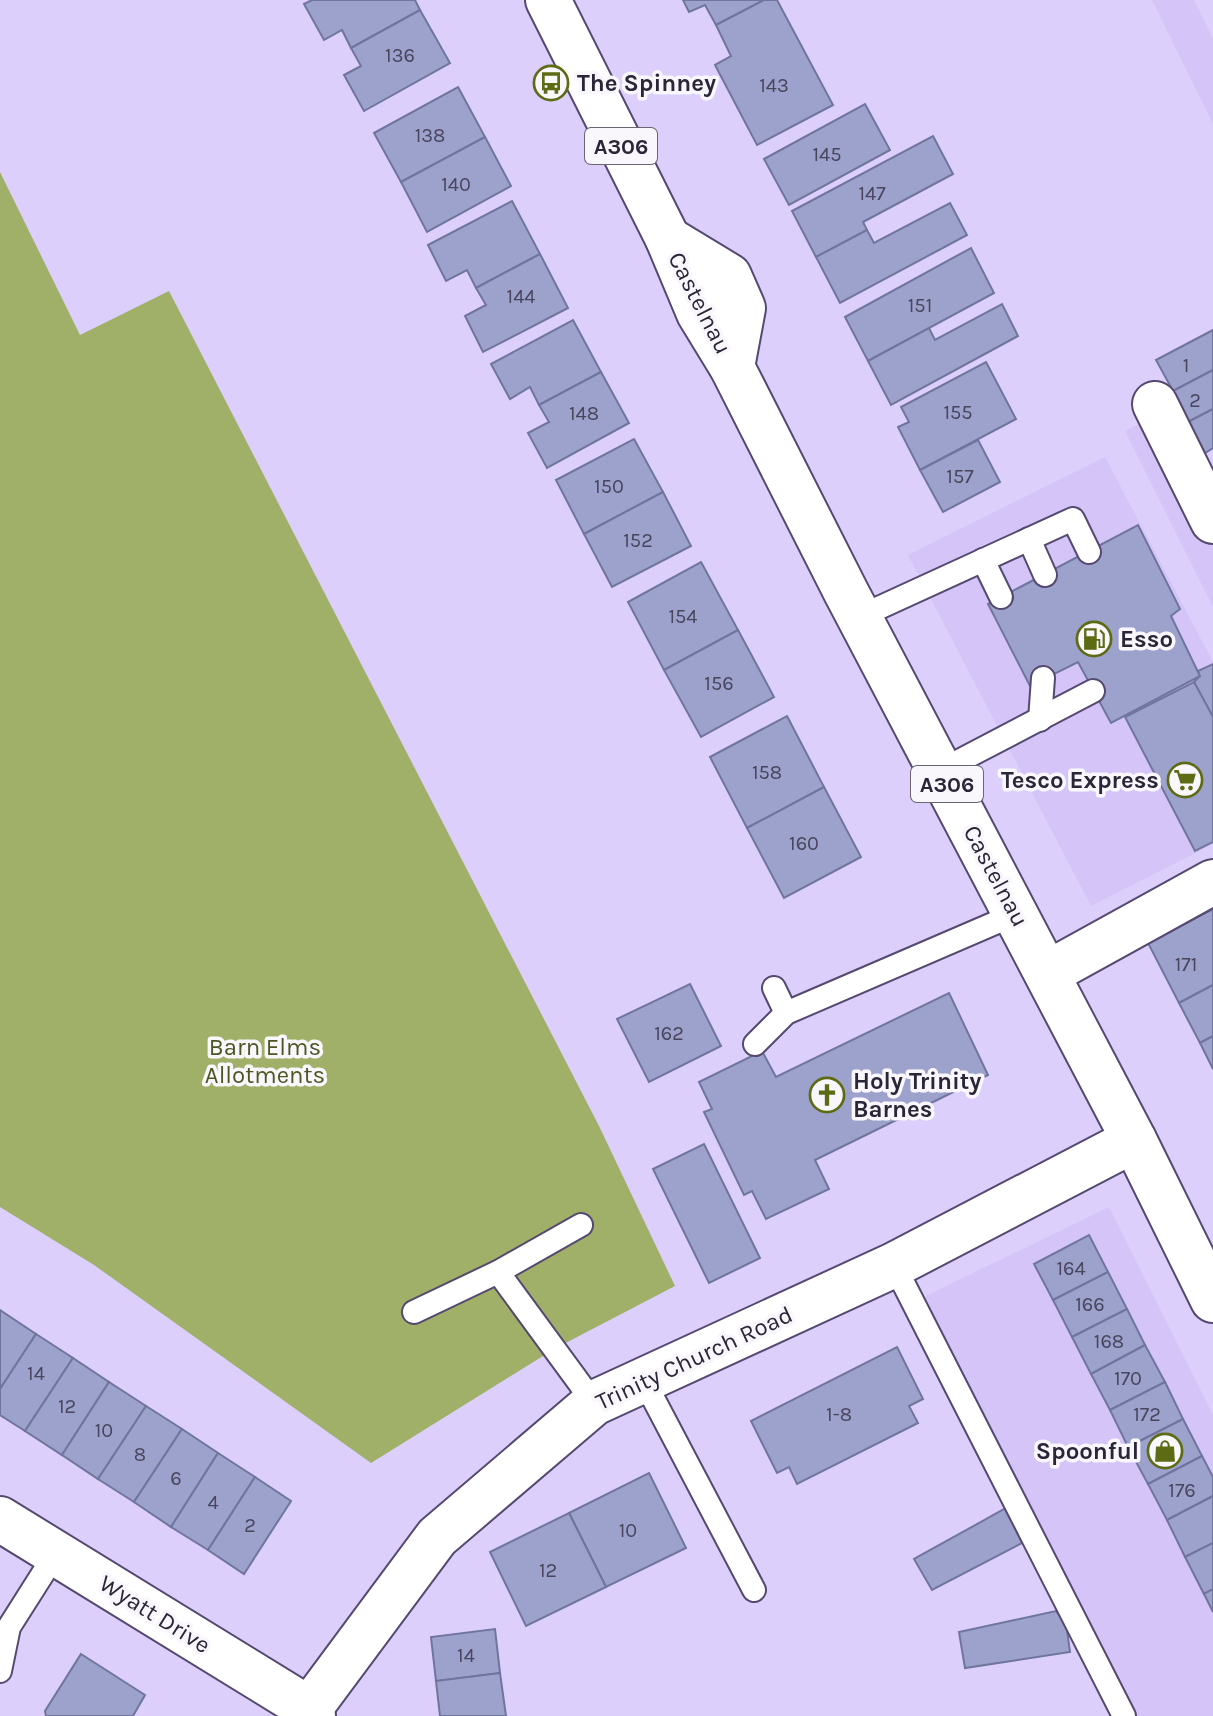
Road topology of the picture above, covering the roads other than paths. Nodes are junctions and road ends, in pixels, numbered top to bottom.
1 (548, 0) edge
2 (1155, 404) dead end
3 (1213, 521) edge
4 (1029, 539) junction
5 (1089, 552) dead end
6 (983, 560) junction
7 (1045, 575) dead end
8 (1001, 597) dead end
9 (859, 617) junction
10 (1043, 678) dead end
11 (1093, 691) dead end
12 (1040, 720) junction
13 (940, 771) junction
14 (1213, 882) edge
15 (1016, 914) junction
16 (1048, 973) junction
17 (774, 988) dead end
18 (786, 1013) junction
19 (755, 1044) dead end
20 (1134, 1140) junction
21 (581, 1225) dead end
22 (894, 1265) junction
23 (498, 1272) junction
24 (1213, 1300) edge
25 (414, 1312) dead end
26 (643, 1379) junction
27 (594, 1403) junction
28 (0, 1519) edge
29 (56, 1553) junction
30 (754, 1590) dead end
31 (0, 1671) edge
32 (309, 1714) edge
33 (1124, 1716) edge

1 - 9 street, Castelnau / A306
2 - 3 street
4 - 5 lane
4 - 6 lane
4 - 7 lane
6 - 8 lane
6 - 9 lane
9 - 13 street, Castelnau / A306
10 - 12 lane
11 - 12 lane
12 - 13 lane
13 - 15 street, Castelnau / A306
14 - 16 street
15 - 16 street, Castelnau / A306
15 - 18 lane
16 - 20 street, Castelnau / A306
17 - 18 lane
18 - 19 lane
20 - 22 street, Trinity Church Road
20 - 24 street, Castelnau / A306
21 - 23 lane
22 - 26 street, Trinity Church Road
22 - 33 lane
23 - 25 lane
23 - 27 lane
26 - 27 street, Trinity Church Road
26 - 30 lane
27 - 32 street, Trinity Church Road
28 - 29 street, Wyatt Drive
29 - 31 lane
29 - 32 street, Wyatt Drive

